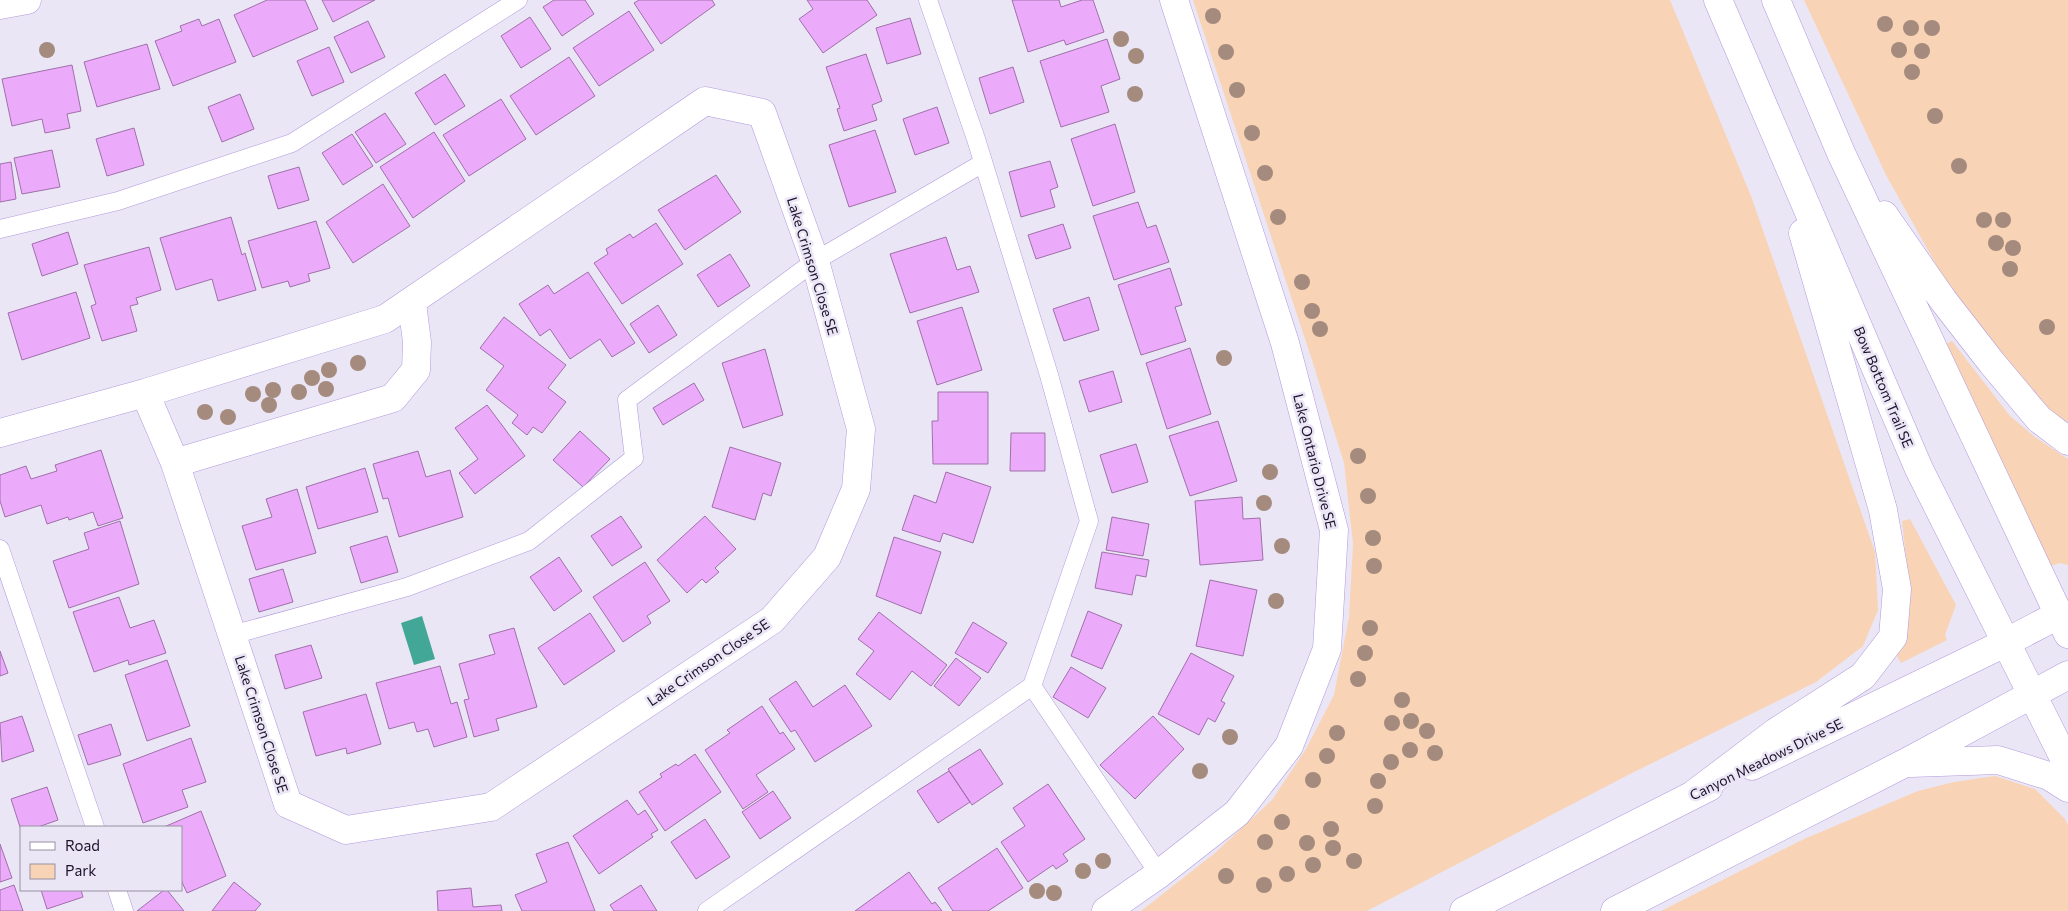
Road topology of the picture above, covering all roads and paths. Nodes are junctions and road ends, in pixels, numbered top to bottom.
1 (27, 0) edge
2 (518, 0) edge
3 (928, 0) edge
4 (1174, 0) edge
5 (1718, 0) edge
6 (1776, 0) edge
7 (0, 5) edge
8 (1777, 137) junction
9 (1841, 153) junction
10 (983, 163) junction
11 (0, 229) edge
12 (815, 261) junction
13 (412, 303) junction
14 (145, 393) junction
15 (0, 433) edge
16 (2068, 441) edge
17 (175, 463) junction
18 (0, 549) edge
19 (2065, 620) edge
20 (232, 635) junction
21 (2005, 643) junction
22 (2068, 675) edge
23 (1032, 686) junction
24 (2031, 695) junction
25 (1905, 763) junction
26 (2068, 766) edge
27 (2068, 788) edge
28 (1694, 794) junction
29 (95, 826) edge
30 (1159, 874) junction
31 (117, 891) edge
32 (124, 911) edge
33 (707, 911) edge
34 (1106, 911) edge
35 (1464, 911) edge
36 (1615, 911) edge

1 - 7 main road
2 - 11 lane
3 - 10 lane
4 - 30 main road, Lake Ontario Drive SE
5 - 8 main road, Bow Bottom Trail SE
6 - 9 main road
8 - 21 main road, Bow Bottom Trail SE
8 - 28 main road
9 - 16 main road
9 - 19 main road
10 - 12 lane
10 - 23 lane
12 - 13 main road, Lake Crimson Close SE
12 - 20 lane
12 - 20 main road, Lake Crimson Close SE
13 - 14 main road, Lake Crimson Close SE
13 - 17 main road
14 - 15 main road, Lake Crimson Close SE
14 - 17 main road, Lake Crimson Close SE
17 - 20 main road, Lake Crimson Close SE
18 - 29 lane
19 - 21 main road, Canyon Meadows Drive SE
21 - 24 main road, Bow Bottom Trail SE
21 - 28 main road, Canyon Meadows Drive SE
22 - 24 main road
23 - 30 lane
23 - 33 lane
24 - 25 main road
24 - 26 main road, Bow Bottom Trail SE
25 - 27 main road
25 - 36 main road
28 - 35 main road, Canyon Meadows Drive SE
30 - 34 main road, Lake Ontario Drive SE
31 - 32 lane

